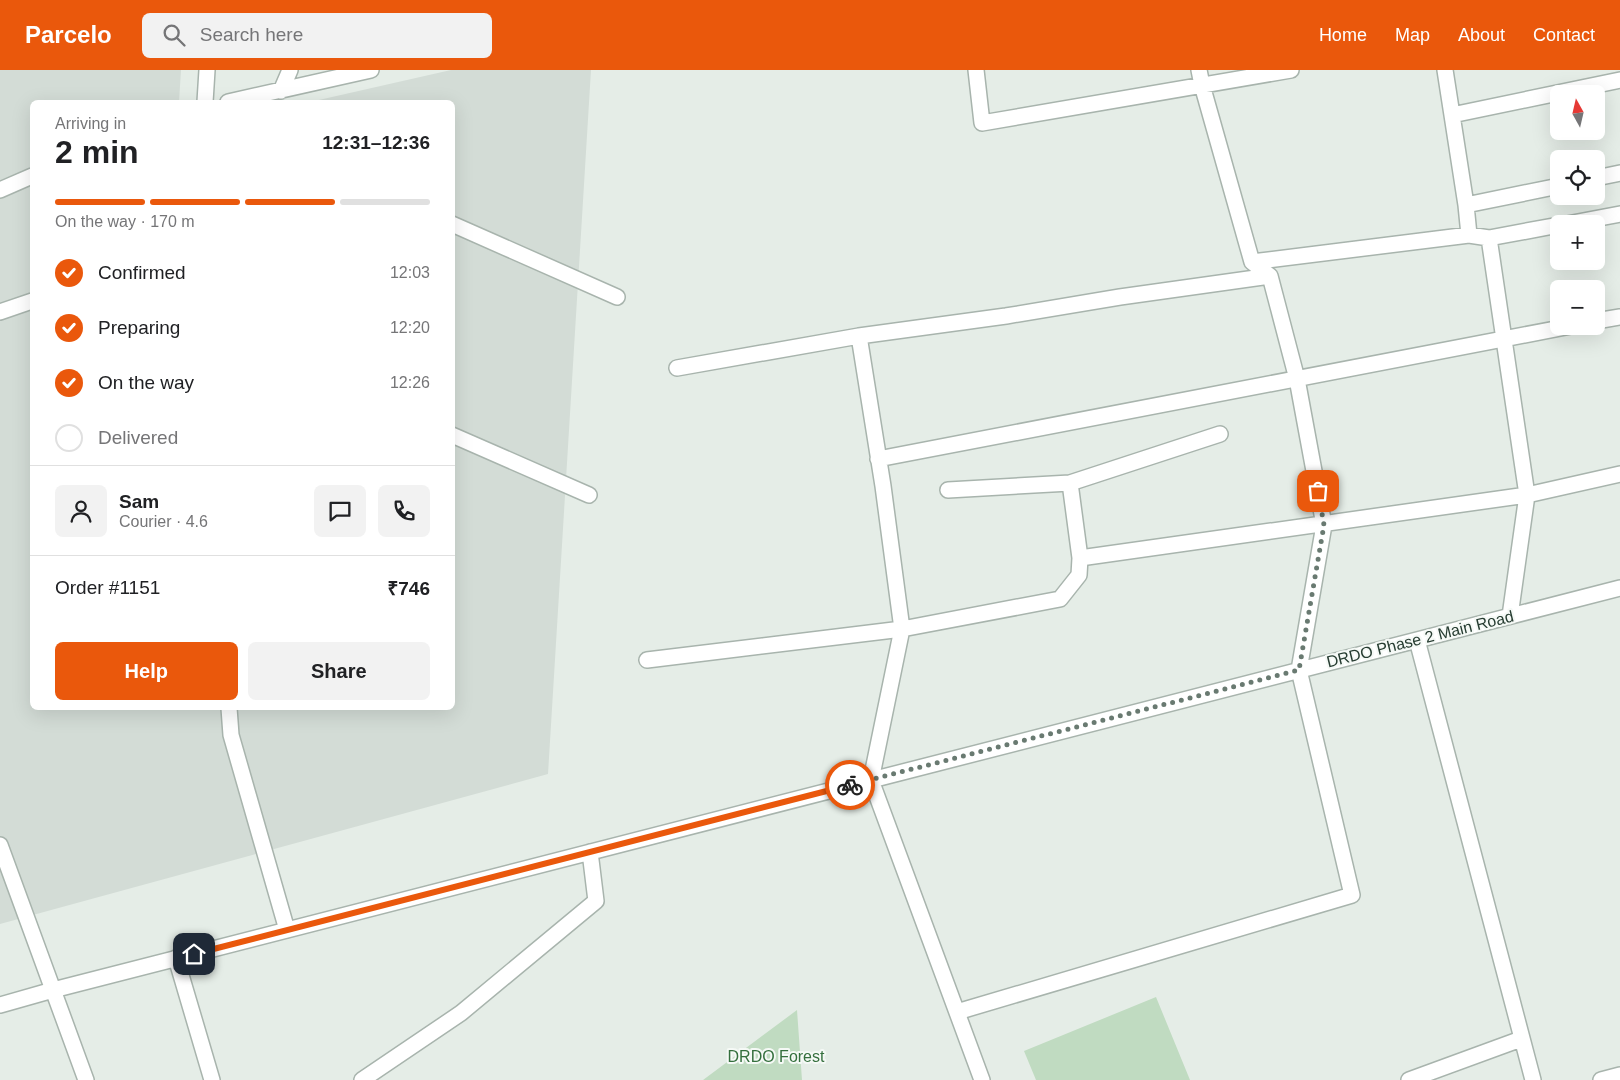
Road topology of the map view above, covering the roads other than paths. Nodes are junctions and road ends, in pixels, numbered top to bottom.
1 (208, 70) edge
2 (290, 70) edge
3 (371, 70) edge
4 (976, 70) edge
5 (1291, 70) edge
6 (1445, 70) edge
7 (1201, 78) edge
8 (1620, 80) edge
9 (281, 91) junction
10 (205, 100) edge
11 (238, 100) edge
12 (1452, 115) junction
13 (1620, 173) edge
14 (1605, 176) edge
15 (30, 177) edge
16 (1550, 188) edge
17 (0, 190) edge
18 (1466, 205) junction
19 (1620, 214) edge
20 (1605, 217) edge
21 (455, 225) edge
22 (1550, 227) edge
23 (1469, 235) junction
24 (1490, 238) junction
25 (1252, 262) junction
26 (1270, 276) junction
27 (617, 296) dead end
28 (30, 302) edge
29 (0, 312) edge
30 (1620, 317) edge
31 (1605, 320) edge
32 (1550, 330) edge
33 (860, 336) junction
34 (1503, 339) junction
35 (677, 368) dead end
36 (1297, 379) junction
37 (1220, 434) dead end
38 (455, 436) edge
39 (878, 459) junction
40 (1620, 474) edge
41 (1070, 483) junction
42 (948, 490) dead end
43 (589, 495) dead end
44 (1527, 495) junction
45 (1324, 525) junction
46 (1080, 558) junction
47 (1620, 588) edge
48 (1510, 616) junction
49 (902, 629) junction
50 (1417, 640) junction
51 (648, 660) dead end
52 (1299, 670) junction
53 (229, 710) edge
54 (872, 780) junction
55 (0, 845) edge
56 (590, 852) junction
57 (287, 930) junction
58 (176, 958) junction
59 (53, 990) junction
60 (0, 1005) edge
61 (957, 1012) junction
62 (1521, 1039) junction
63 (1620, 1075) edge
64 (86, 1080) edge
65 (212, 1080) edge
66 (362, 1080) edge
67 (982, 1080) edge
68 (1409, 1080) edge
69 (1533, 1080) edge
70 (1601, 1080) edge

1 - 10 street
2 - 9 street
3 - 9 street
4 - 7 street
5 - 7 street
6 - 12 street
7 - 25 street
8 - 12 street
9 - 11 street
12 - 18 street
13 - 14 street
15 - 17 street
16 - 18 street
18 - 23 street
19 - 20 street
21 - 27 street
22 - 24 street
23 - 24 street
23 - 25 street
24 - 34 street
25 - 26 street
26 - 33 street
26 - 36 street
28 - 29 street
30 - 31 street
32 - 34 street
33 - 35 street
33 - 39 street
34 - 36 street
34 - 44 street
36 - 39 street
36 - 45 street
37 - 41 street
38 - 43 street
39 - 49 street
40 - 44 street
41 - 42 street
41 - 46 street
44 - 45 street
44 - 48 street
45 - 46 street
45 - 52 street
46 - 49 street
47 - 48 street, DRDO Phase 2 Main Road
48 - 50 street, DRDO Phase 2 Main Road
49 - 51 street
49 - 54 street
50 - 52 street, DRDO Phase 2 Main Road
50 - 62 street
52 - 54 street, DRDO Phase 2 Main Road
52 - 61 street
53 - 57 street
54 - 56 street, DRDO Phase 2 Main Road
54 - 61 street
55 - 59 street
56 - 57 street, DRDO Phase 2 Main Road
56 - 66 street
57 - 58 street, DRDO Phase 2 Main Road
58 - 59 street, DRDO Phase 2 Main Road
58 - 65 street
59 - 60 street, DRDO Phase 2 Main Road
59 - 64 street
61 - 67 street
62 - 68 street
62 - 69 street
63 - 70 street

